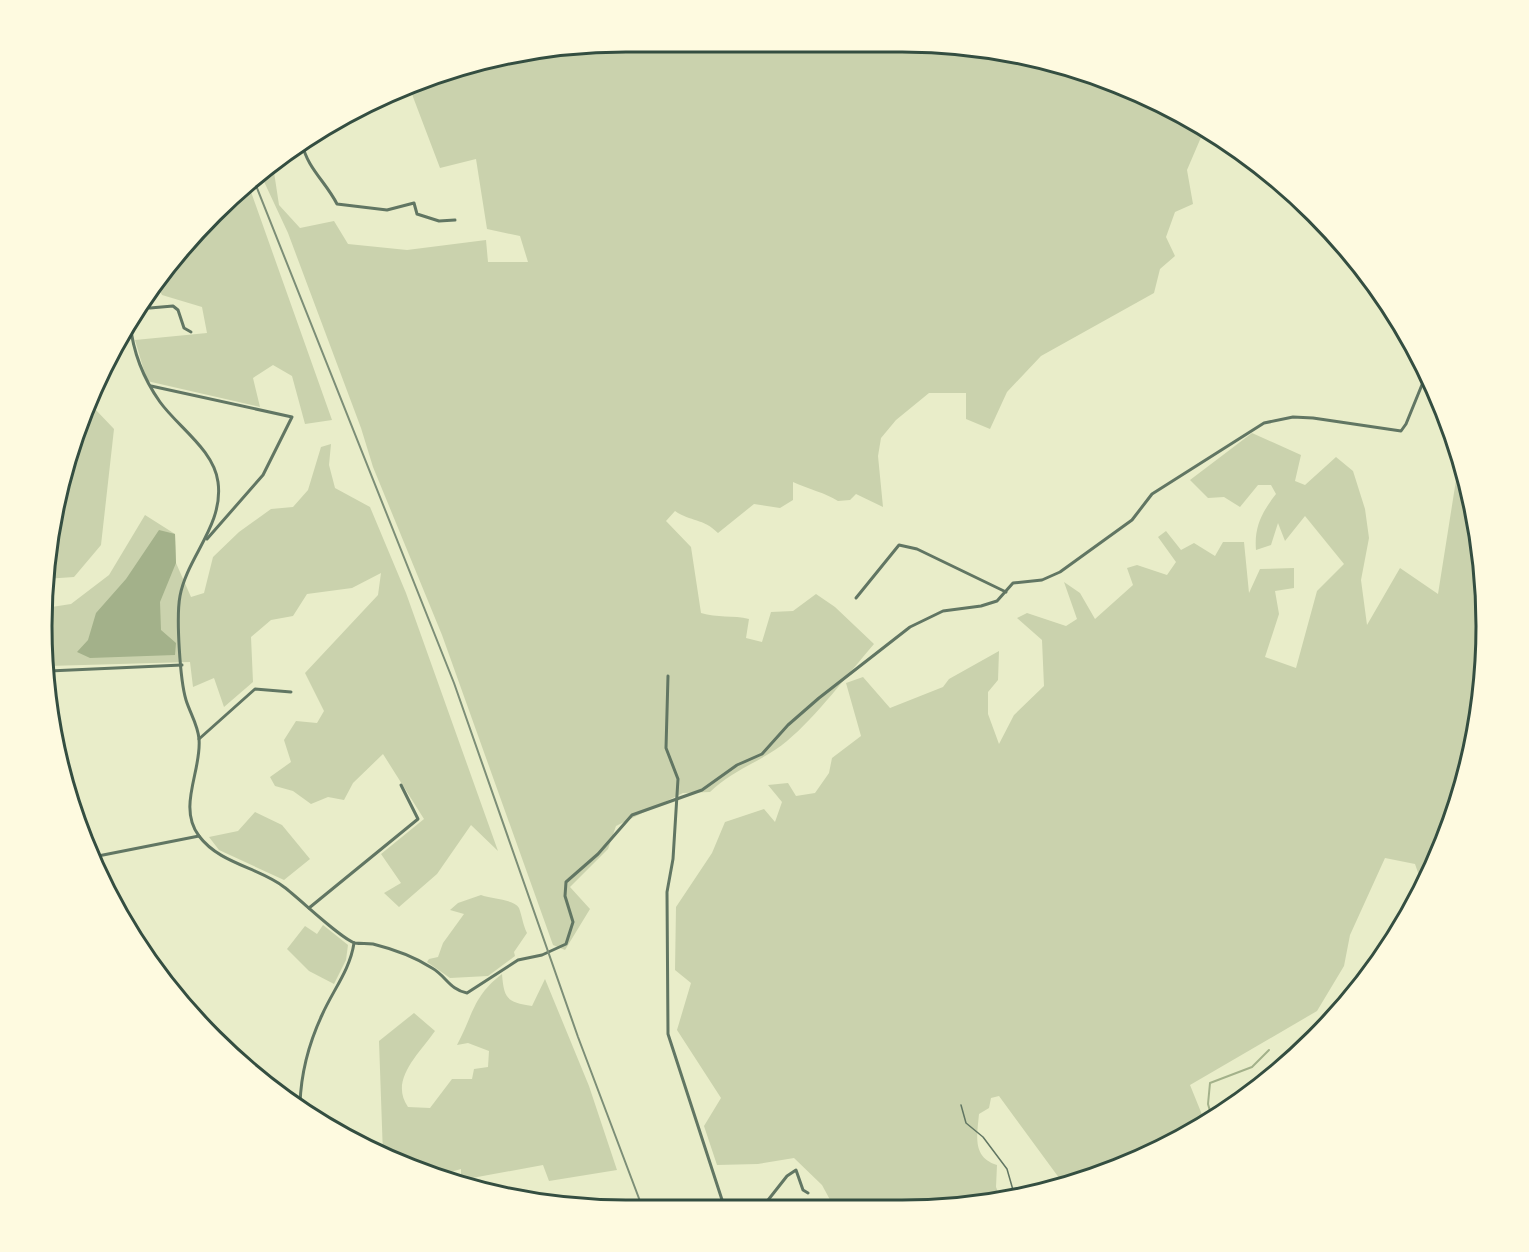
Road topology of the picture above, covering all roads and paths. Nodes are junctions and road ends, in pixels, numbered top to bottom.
1 (304, 152) edge
2 (455, 220) dead end
3 (149, 308) edge
4 (191, 332) dead end
5 (131, 336) edge
6 (1422, 384) edge
7 (150, 386) junction
8 (206, 540) junction
9 (1006, 591) junction
10 (856, 598) dead end
11 (183, 665) junction
12 (55, 671) edge
13 (668, 676) dead end
14 (291, 692) dead end
15 (199, 739) junction
16 (401, 785) dead end
17 (678, 799) junction
18 (199, 836) junction
19 (101, 855) edge
20 (309, 908) junction
21 (354, 943) junction
22 (300, 1098) edge
23 (962, 1105) dead end
24 (1013, 1188) edge
25 (808, 1193) dead end
26 (722, 1199) edge
27 (769, 1199) edge

1 - 2 street
3 - 4 street
5 - 7 street
6 - 9 street
7 - 8 street
7 - 8 street
8 - 11 street
9 - 10 street
9 - 17 street
11 - 12 street
11 - 15 street
13 - 17 street
14 - 15 street
15 - 18 street
16 - 20 street
17 - 21 street
17 - 26 street
18 - 19 street
18 - 20 street
20 - 21 street
21 - 22 street
23 - 24 lane
25 - 27 street

